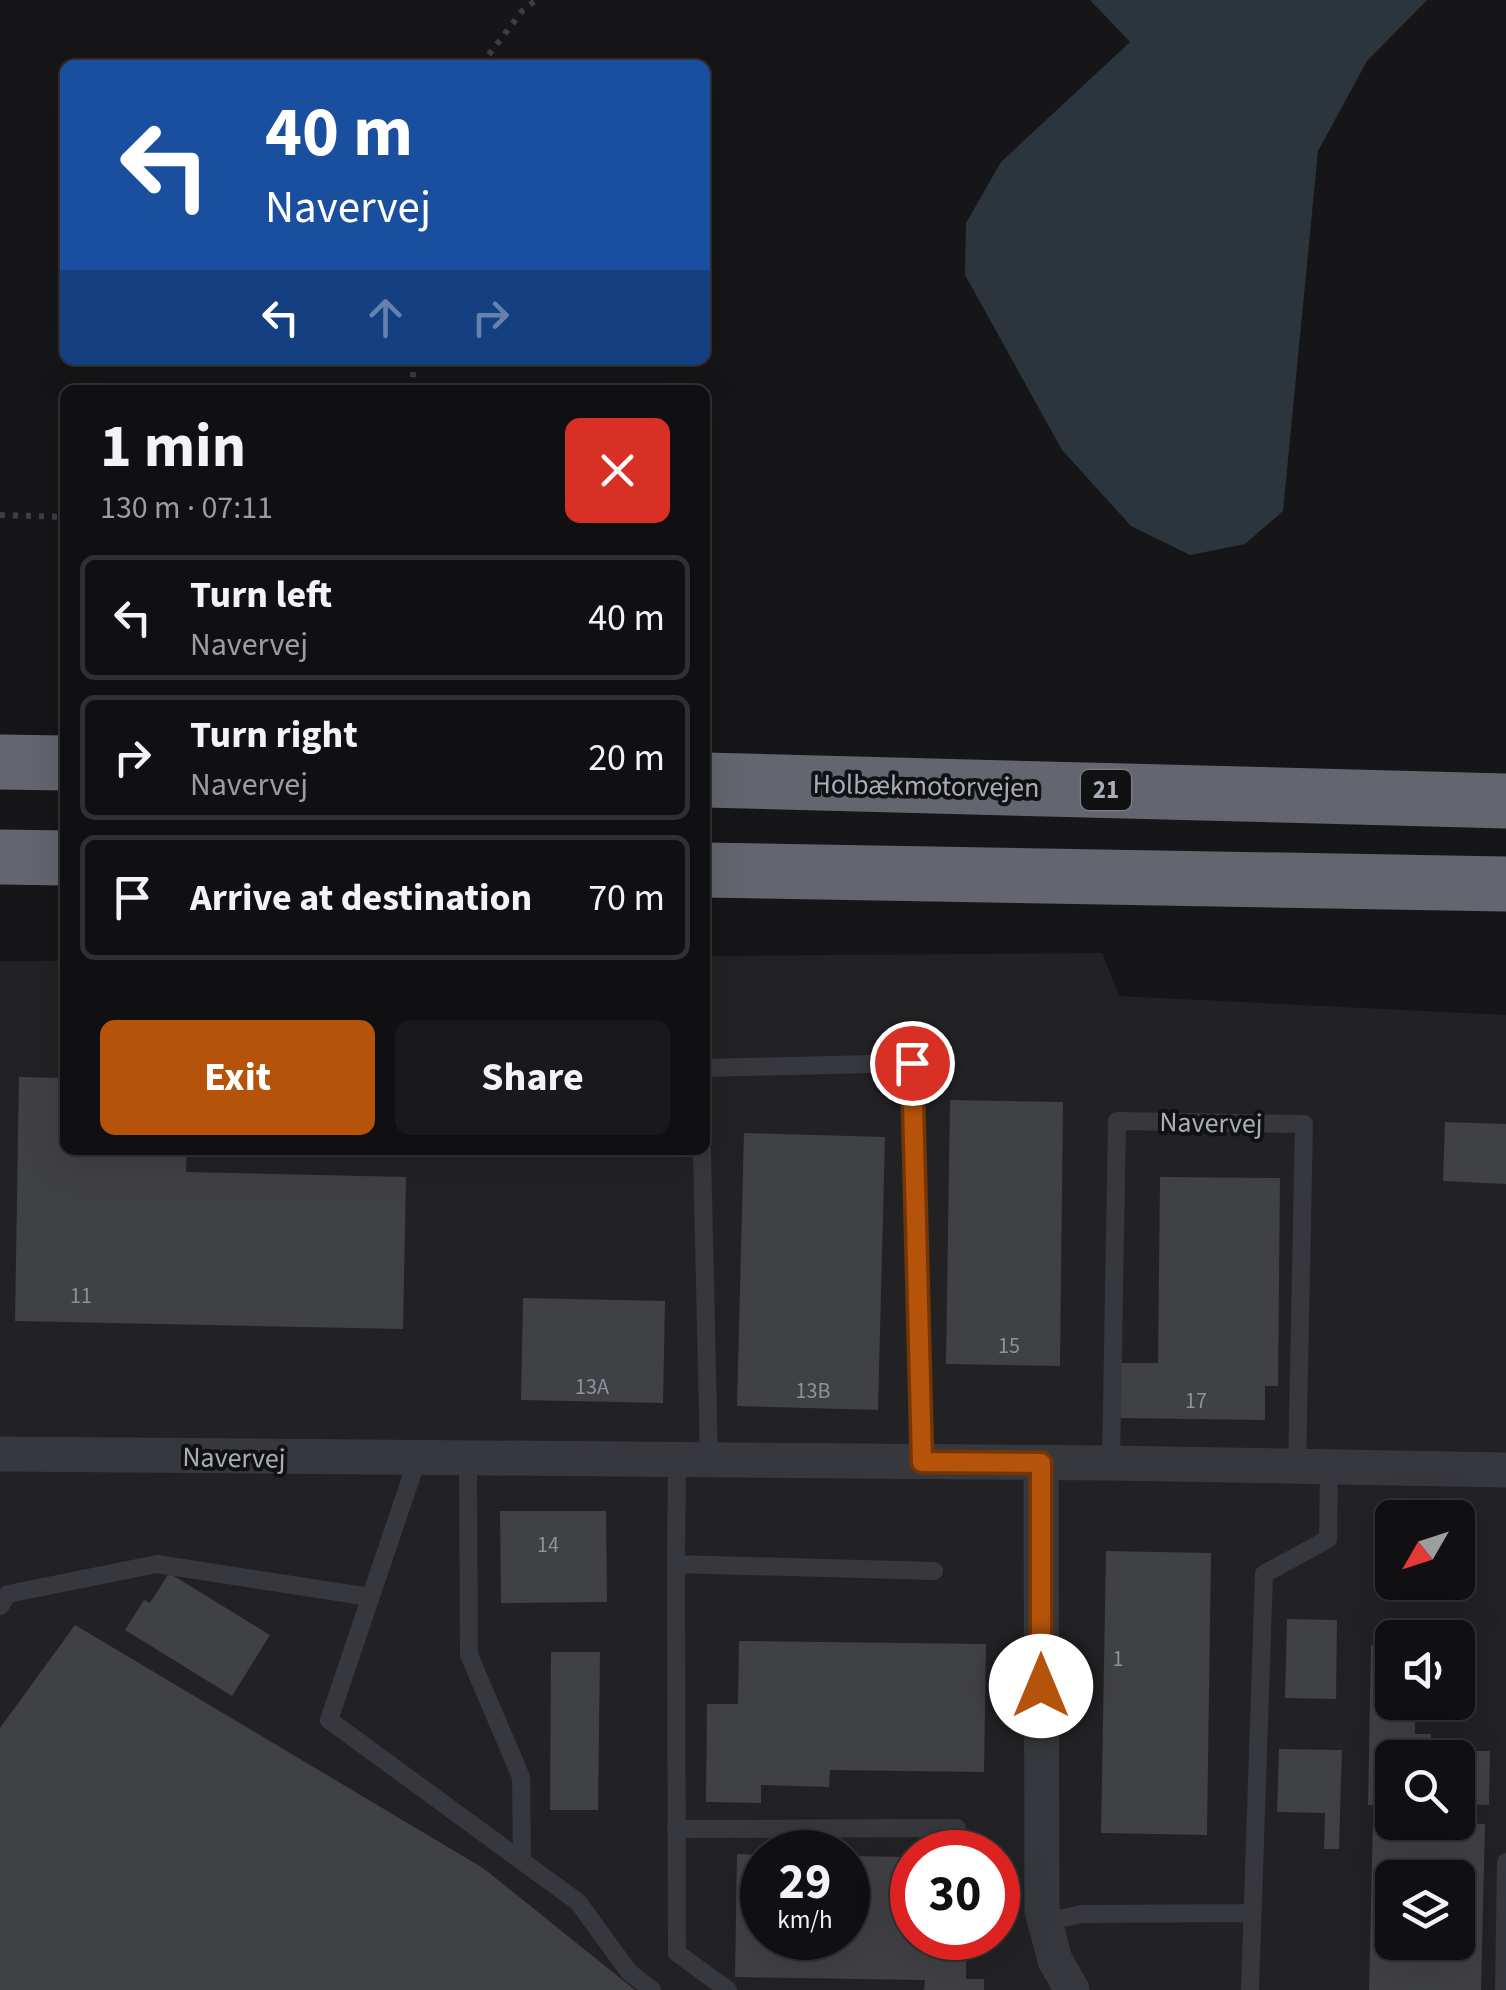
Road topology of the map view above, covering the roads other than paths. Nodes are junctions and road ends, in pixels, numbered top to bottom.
1 (0, 762) edge
2 (60, 764) edge
3 (710, 780) edge
4 (1506, 801) edge
5 (0, 857) edge
6 (60, 858) edge
7 (710, 870) edge
8 (1506, 884) edge
9 (710, 1068) edge
10 (702, 1155) edge
11 (0, 1454) edge
12 (417, 1460) junction
13 (468, 1460) junction
14 (693, 1461) junction
15 (922, 1462) junction
16 (1041, 1463) junction
17 (1111, 1463) junction
18 (1313, 1468) junction
19 (1506, 1470) edge
20 (676, 1564) junction
21 (934, 1571) dead end
22 (370, 1598) junction
23 (0, 1606) edge
24 (957, 1828) dead end
25 (676, 1829) junction
26 (522, 1860) junction
27 (1506, 1862) edge
28 (1252, 1914) junction
29 (1044, 1922) junction
30 (1250, 1989) edge
31 (652, 1990) edge
32 (728, 1990) edge
33 (1072, 1990) edge
34 (1504, 1990) edge

1 - 2 highway
3 - 4 highway, Holbækmotorvejen / 21
5 - 6 highway
7 - 8 highway
9 - 15 lane
10 - 14 lane
11 - 12 street, Navervej
12 - 13 street, Navervej
12 - 22 lane
13 - 14 street, Navervej
13 - 26 lane
14 - 15 street, Navervej
14 - 20 lane
15 - 16 street, Navervej
16 - 17 street, Navervej
16 - 29 street
17 - 18 street, Navervej
17 - 18 lane, Navervej
18 - 19 street, Navervej
18 - 28 lane
20 - 21 lane
20 - 25 lane
22 - 23 lane
22 - 26 lane
24 - 25 lane
25 - 32 lane
26 - 31 lane
27 - 34 lane
28 - 29 lane
28 - 30 lane
29 - 33 street

